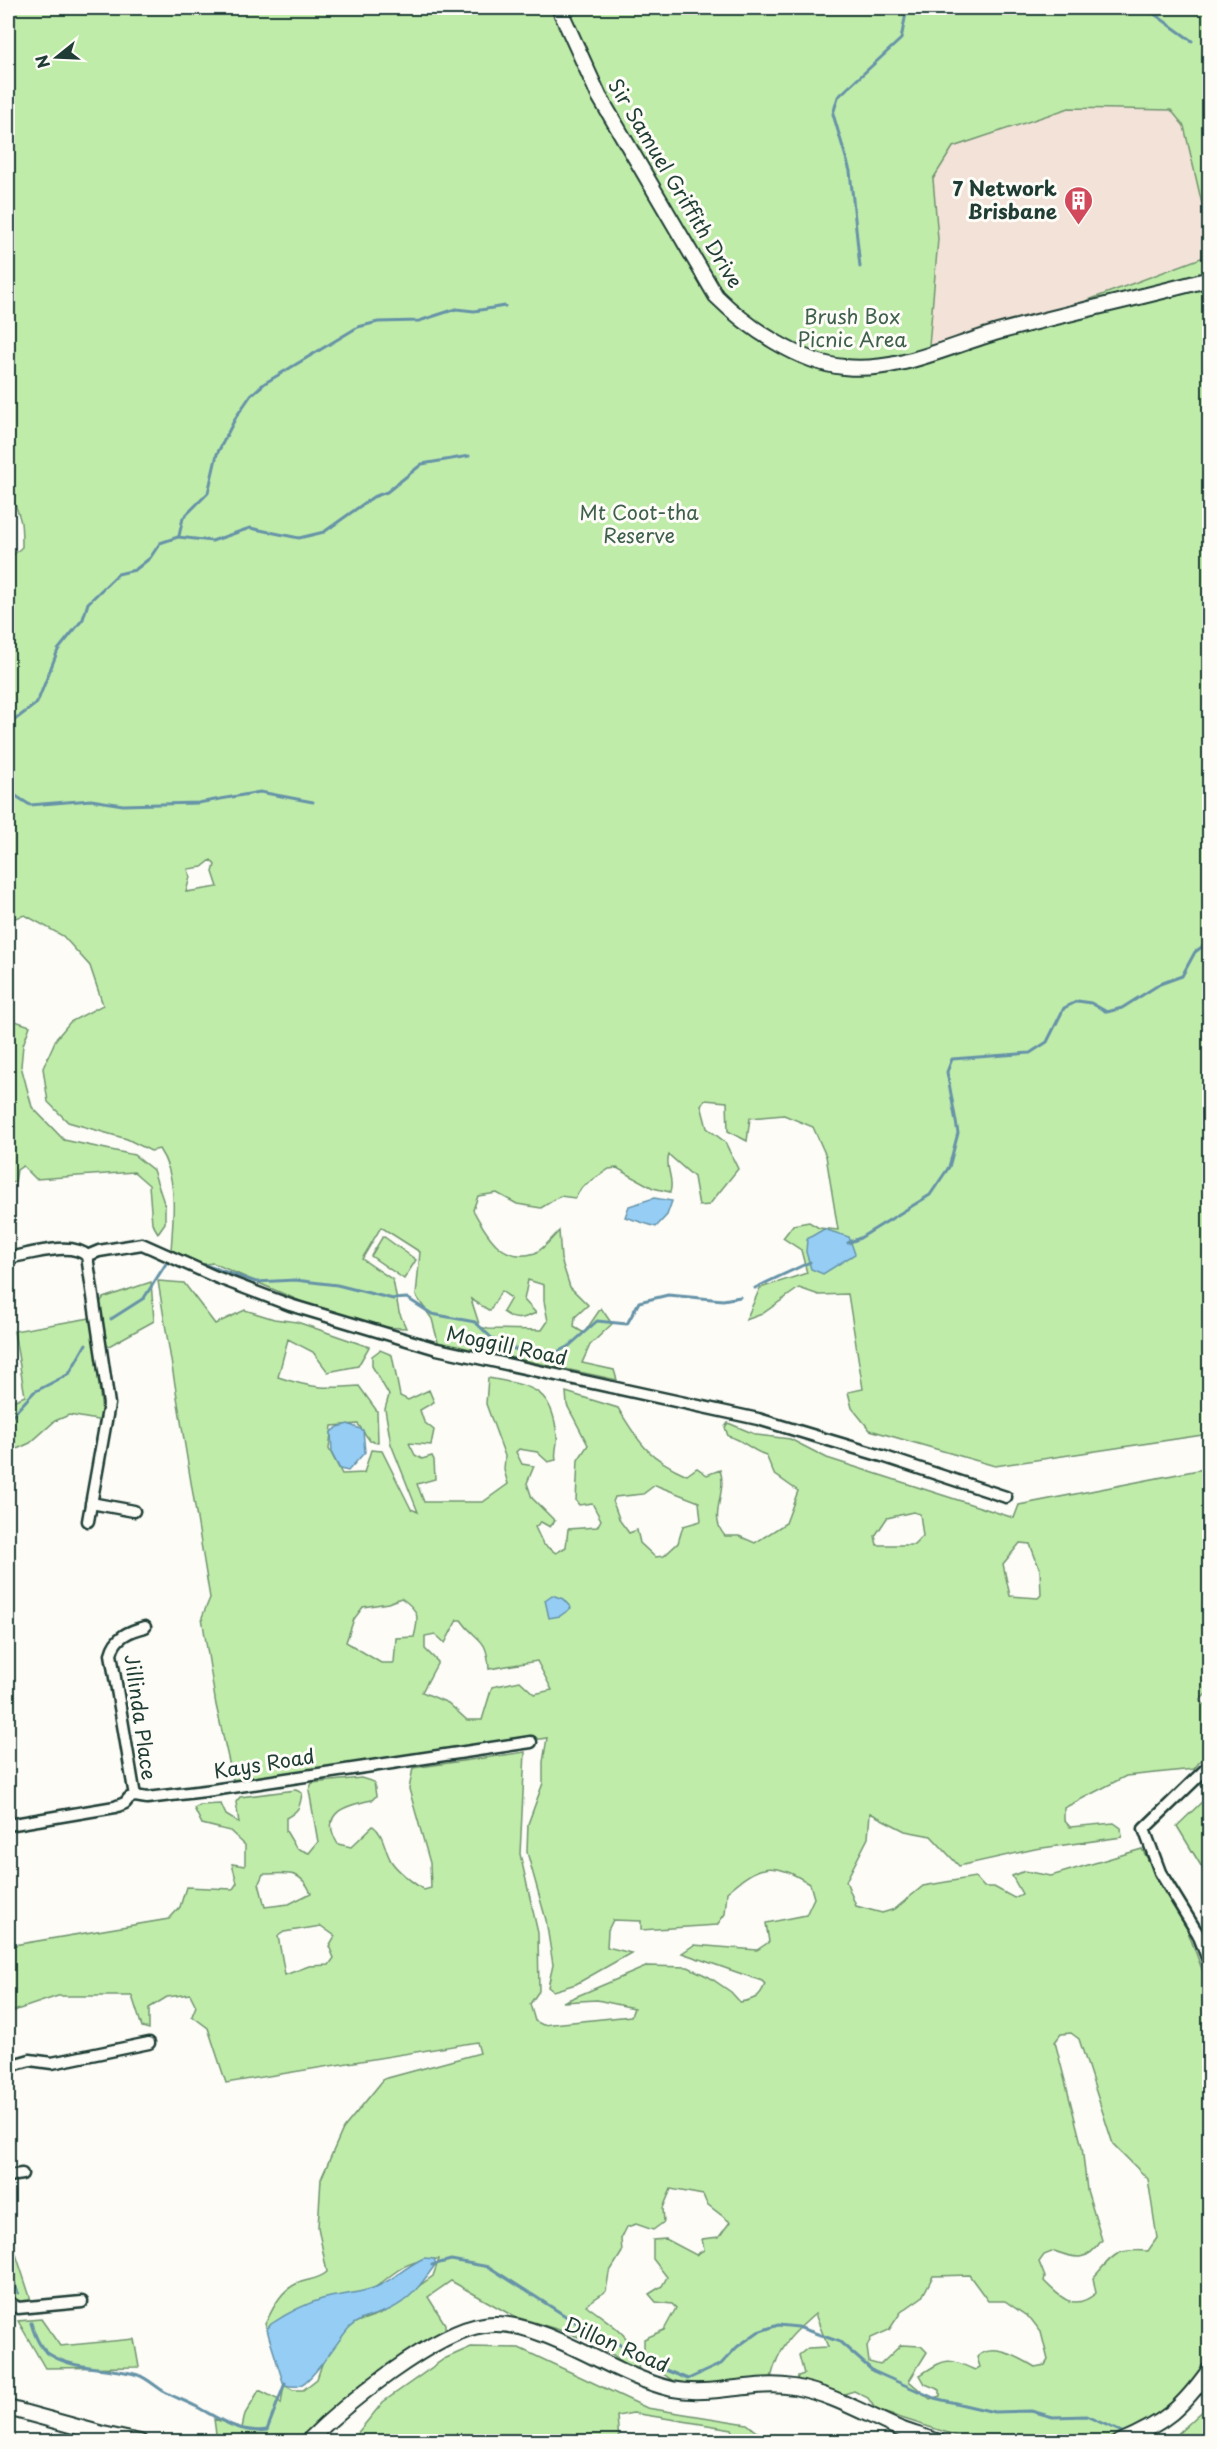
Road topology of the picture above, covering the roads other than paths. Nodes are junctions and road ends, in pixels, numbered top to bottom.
1 (559, 8) edge
2 (1209, 279) edge
3 (87, 1256) junction
4 (8, 1258) edge
5 (1006, 1497) dead end
6 (92, 1503) junction
7 (134, 1511) dead end
8 (88, 1521) dead end
9 (145, 1627) dead end
10 (531, 1742) dead end
11 (1209, 1765) edge
12 (135, 1796) junction
13 (8, 1825) edge
14 (1209, 1965) edge
15 (149, 2043) dead end
16 (8, 2071) edge
17 (22, 2174) dead end
18 (8, 2176) edge
19 (8, 2302) edge
20 (82, 2302) dead end
21 (1209, 2369) edge
22 (8, 2408) edge
23 (140, 2442) edge
24 (307, 2442) edge
25 (939, 2442) edge
26 (1120, 2442) edge

1 - 2 main road, Sir Samuel Griffith Drive
3 - 4 street, Moggill Road
3 - 5 street, Moggill Road
3 - 6 street
6 - 7 street
6 - 8 street
9 - 12 street, Jillinda Place
10 - 12 street, Kays Road
11 - 14 street
12 - 13 street, Kays Road
15 - 16 street
17 - 18 street
19 - 20 street
21 - 26 main road
22 - 23 main road
24 - 25 main road, Dillon Road

